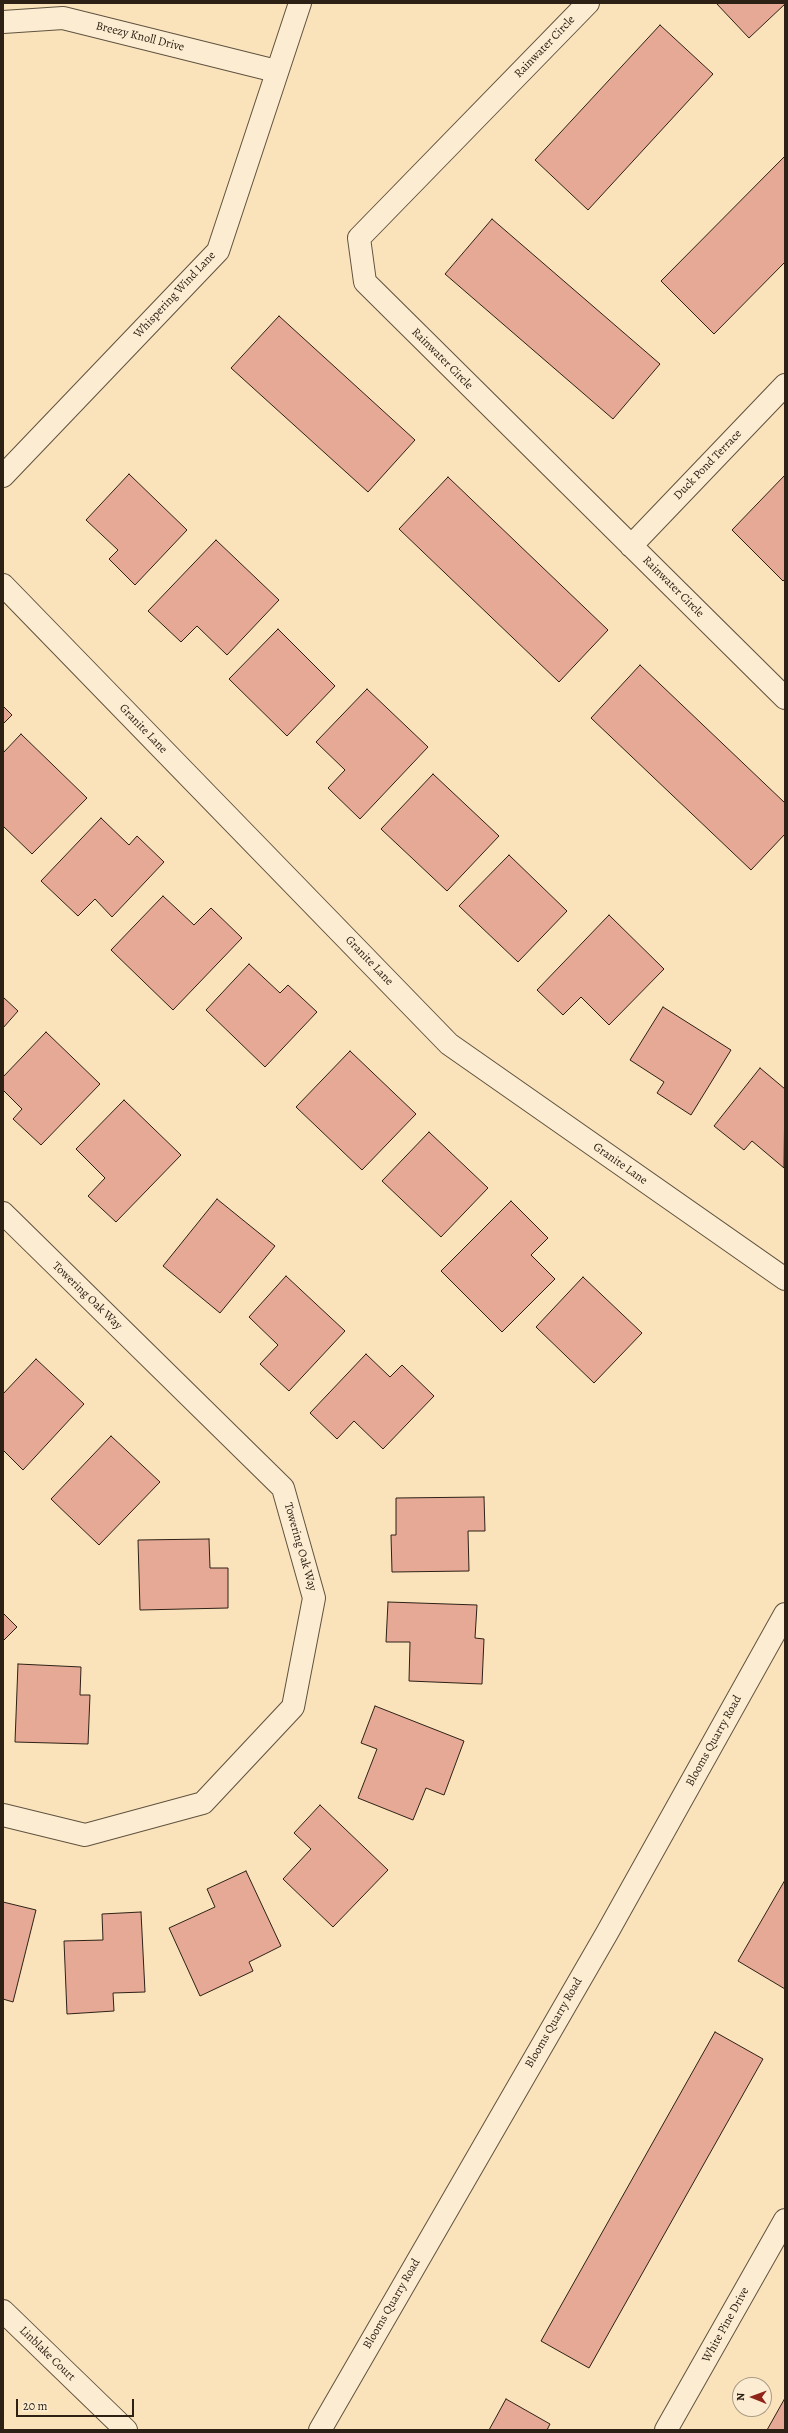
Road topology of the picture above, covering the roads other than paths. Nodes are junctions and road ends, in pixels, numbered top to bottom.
1 (300, 3) edge
2 (588, 3) edge
3 (3, 22) edge
4 (276, 71) junction
5 (785, 386) edge
6 (3, 476) edge
7 (631, 546) junction
8 (3, 585) edge
9 (785, 698) edge
10 (3, 1213) edge
11 (785, 1279) edge
12 (785, 1614) edge
13 (3, 1815) edge
14 (785, 2220) edge
15 (3, 2311) edge
16 (126, 2430) edge
17 (320, 2430) edge
18 (666, 2430) edge

1 - 4 street, Whispering Wind Lane
2 - 7 street, Rainwater Circle
3 - 4 street, Breezy Knoll Drive
4 - 6 street, Whispering Wind Lane
5 - 7 street, Duck Pond Terrace
7 - 9 street, Rainwater Circle
8 - 11 street, Granite Lane
10 - 13 street, Towering Oak Way
12 - 17 street, Blooms Quarry Road
14 - 18 street, White Pine Drive
15 - 16 street, Linblake Court

